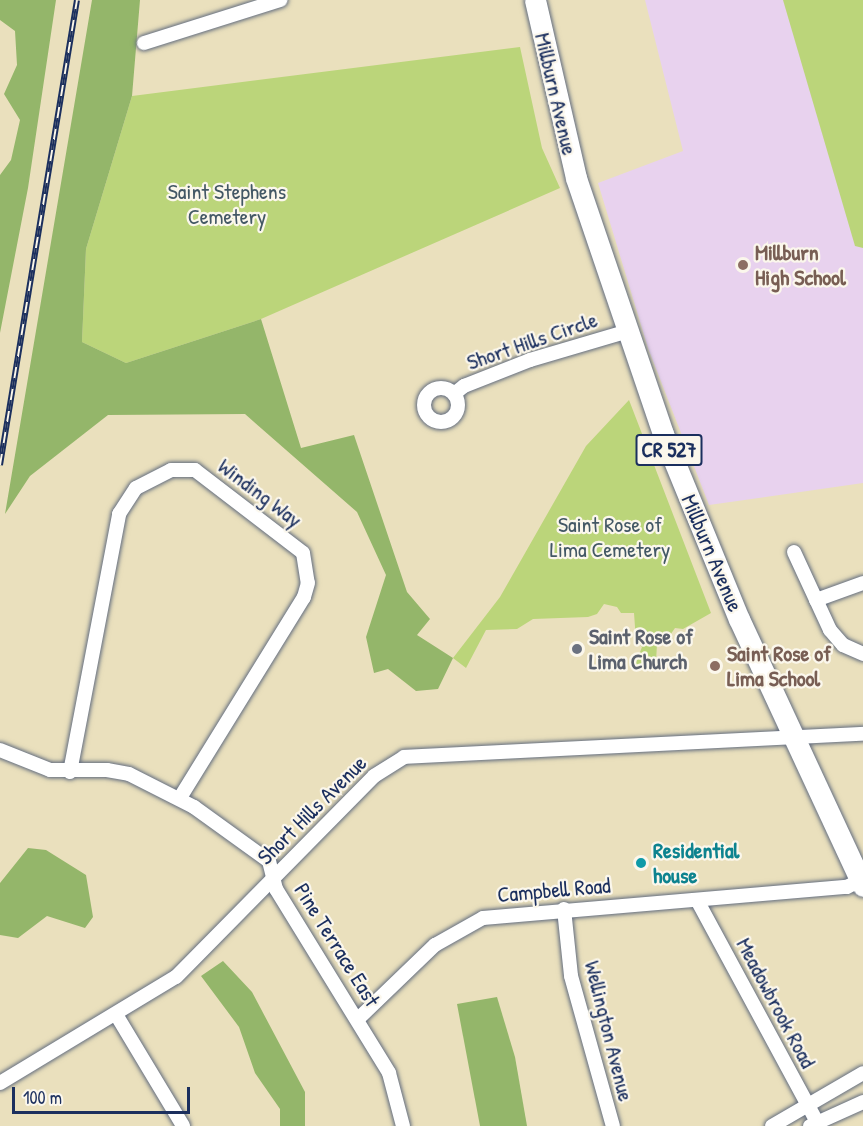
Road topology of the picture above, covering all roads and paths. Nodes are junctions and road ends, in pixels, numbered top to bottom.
1 (280, 0) edge
2 (535, 0) edge
3 (144, 43) dead end
4 (625, 332) junction
5 (454, 394) dead end
6 (794, 552) dead end
7 (863, 583) edge
8 (816, 600) junction
9 (863, 654) edge
10 (863, 734) edge
11 (792, 737) junction
12 (0, 750) edge
13 (70, 772) junction
14 (180, 798) junction
15 (273, 877) junction
16 (862, 883) edge
17 (697, 900) junction
18 (564, 909) junction
19 (117, 1016) junction
20 (358, 1018) junction
21 (863, 1073) edge
22 (0, 1083) edge
23 (863, 1102) edge
24 (807, 1105) junction
25 (815, 1125) edge
26 (183, 1126) edge
27 (403, 1126) edge
28 (613, 1126) edge
29 (772, 1126) edge

1 - 3 street
2 - 4 main road, Millburn Avenue / CR 527
4 - 5 street, Short Hills Circle
4 - 11 main road, Millburn Avenue / CR 527
6 - 8 street
7 - 8 street
8 - 9 street
10 - 11 street, Short Hills Avenue
11 - 15 street, Short Hills Avenue
11 - 16 main road, Millburn Avenue / CR 527
12 - 13 street, Pine Terrace East
13 - 14 street, Pine Terrace East
13 - 14 street, Winding Way
14 - 15 street, Pine Terrace East
15 - 19 street, Short Hills Avenue
15 - 20 street, Pine Terrace East
16 - 17 street, Campbell Road
17 - 18 street, Campbell Road
17 - 24 street, Meadowbrook Road
18 - 20 street, Campbell Road
18 - 28 street, Wellington Avenue
19 - 22 street, Short Hills Avenue
19 - 26 street
20 - 27 street, Pine Terrace East
21 - 24 street
23 - 25 street
24 - 25 street, Meadowbrook Road
24 - 29 street

